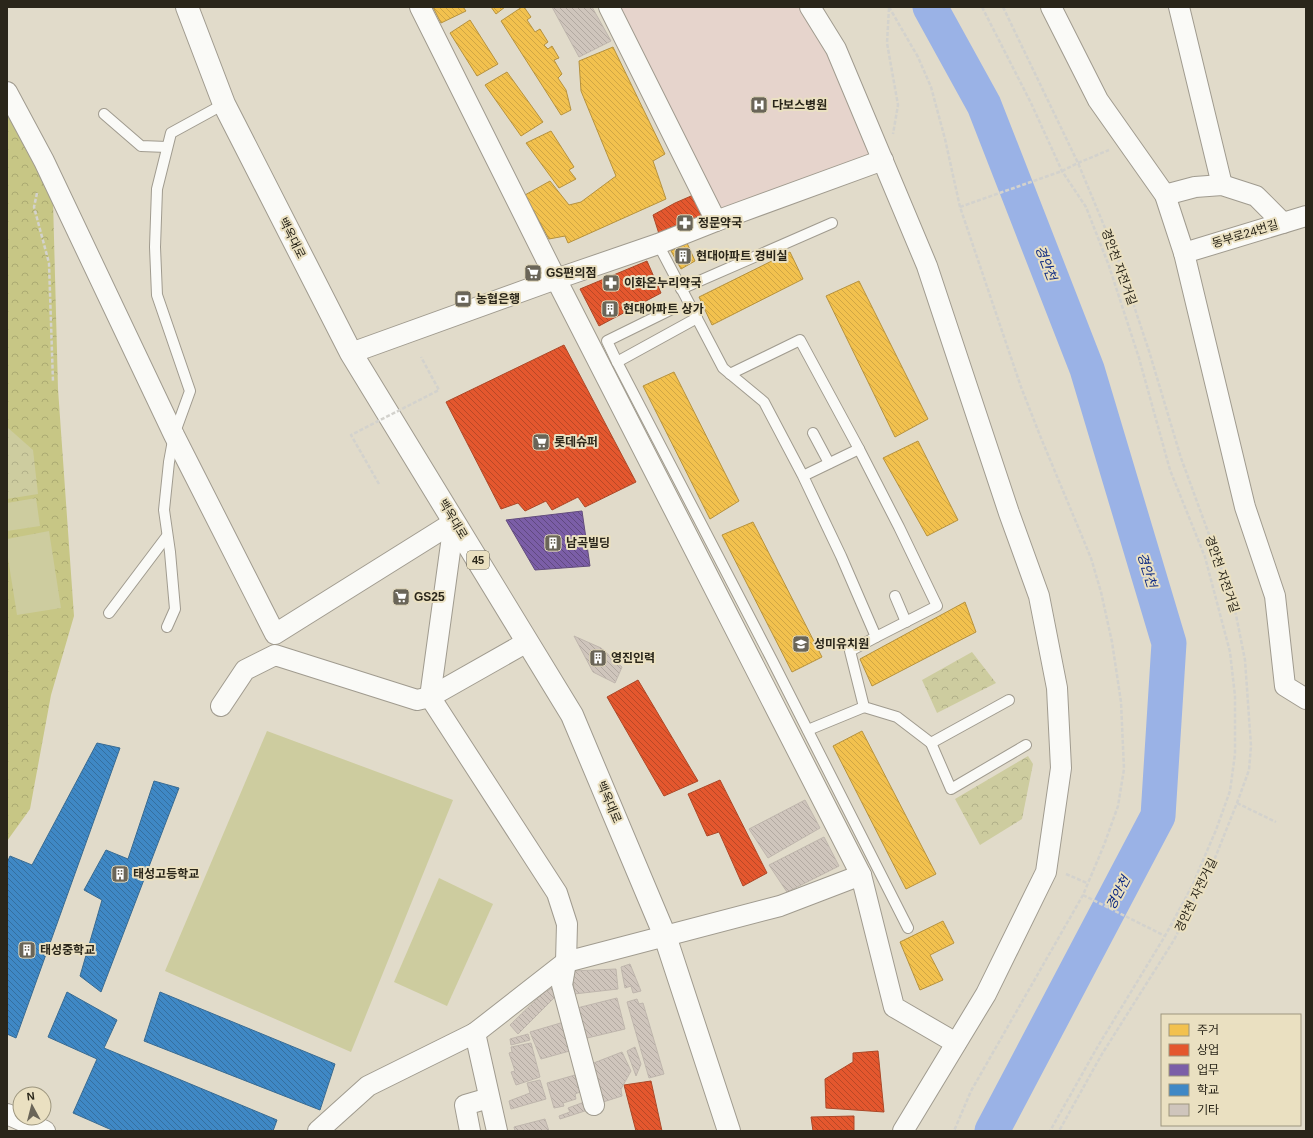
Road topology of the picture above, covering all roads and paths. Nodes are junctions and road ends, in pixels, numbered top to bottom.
1 (187, 7) edge
2 (420, 7) edge
3 (609, 7) edge
4 (810, 7) edge
5 (982, 7) edge
6 (1003, 7) edge
7 (1051, 7) edge
8 (1179, 7) edge
9 (889, 8) edge
10 (7, 92) edge
11 (224, 104) junction
12 (104, 114) dead end
13 (1128, 142) junction
14 (167, 147) junction
15 (883, 160) junction
16 (1078, 163) junction
17 (1062, 171) junction
18 (1222, 185) junction
19 (38, 192) dead end
20 (1165, 194) junction
21 (960, 207) dead end
22 (1306, 216) edge
23 (716, 221) junction
24 (832, 223) dead end
25 (1283, 223) junction
26 (658, 244) junction
27 (1184, 253) junction
28 (556, 279) junction
29 (681, 289) junction
30 (672, 309) dead end
31 (697, 318) junction
32 (351, 353) junction
33 (421, 357) dead end
34 (617, 362) junction
35 (730, 374) junction
36 (53, 382) dead end
37 (813, 433) dead end
38 (174, 435) junction
39 (859, 449) junction
40 (829, 464) junction
41 (803, 476) junction
42 (379, 484) dead end
43 (454, 522) junction
44 (167, 536) junction
45 (895, 596) dead end
46 (109, 613) dead end
47 (906, 622) junction
48 (167, 627) dead end
49 (876, 637) junction
50 (528, 642) junction
51 (430, 697) junction
52 (1306, 699) edge
53 (1009, 700) dead end
54 (221, 706) dead end
55 (864, 707) junction
56 (808, 730) junction
57 (931, 743) junction
58 (1026, 745) dead end
59 (1237, 803) junction
60 (1276, 822) dead end
61 (861, 875) junction
62 (1083, 895) dead end
63 (908, 928) dead end
64 (665, 936) junction
65 (1165, 936) junction
66 (566, 962) junction
67 (475, 1033) junction
68 (956, 1043) junction
69 (490, 1098) junction
70 (594, 1105) dead end
71 (7, 1114) edge
72 (45, 1131) edge
73 (318, 1131) edge
74 (470, 1131) edge
75 (497, 1131) edge
76 (729, 1131) edge
77 (904, 1131) edge
78 (1050, 1131) edge
79 (1059, 1131) edge

1 - 11 main road, 백옥대로 / 45
2 - 28 street
3 - 23 street
4 - 15 street
5 - 17 path
6 - 16 path, 경안천 자전거길
7 - 13 street
8 - 18 street
9 - 15 path
10 - 38 street
11 - 14 lane
11 - 32 main road, 백옥대로 / 45
12 - 14 lane
13 - 16 path
13 - 20 street
14 - 38 lane
15 - 23 street
15 - 68 street
16 - 17 path, bridge
16 - 59 path, 경안천 자전거길
17 - 21 path, bridge
17 - 65 path
18 - 20 street
18 - 25 street
19 - 36 path
20 - 27 street
22 - 25 street, 동부로24번길
23 - 26 street
24 - 29 lane
25 - 27 street, 동부로24번길
26 - 28 street
26 - 29 lane
27 - 52 street
28 - 32 street
28 - 61 street
29 - 31 lane
30 - 34 lane
31 - 34 lane
31 - 35 lane
32 - 43 main road, 백옥대로 / 45
33 - 42 path, bridge
34 - 56 lane
35 - 39 lane
35 - 41 lane
37 - 40 lane
38 - 43 street
38 - 44 lane
39 - 40 lane
39 - 47 lane
40 - 41 lane
41 - 49 lane
43 - 50 main road, 백옥대로 / 45
43 - 51 street
44 - 46 lane
44 - 48 lane
45 - 47 lane
47 - 49 lane
49 - 55 lane
50 - 51 street
50 - 64 main road, 백옥대로 / 45
51 - 54 street
51 - 66 street
53 - 57 lane
55 - 56 lane
55 - 57 lane
56 - 63 lane
57 - 58 lane
59 - 60 path
59 - 79 path, 경안천 자전거길
61 - 64 street
61 - 68 street
62 - 65 path
64 - 66 street
64 - 76 main road, 백옥대로 / 45
65 - 78 path
66 - 67 street
66 - 70 street
67 - 69 street
67 - 73 street
68 - 77 street
69 - 74 street
69 - 75 street
71 - 72 street

